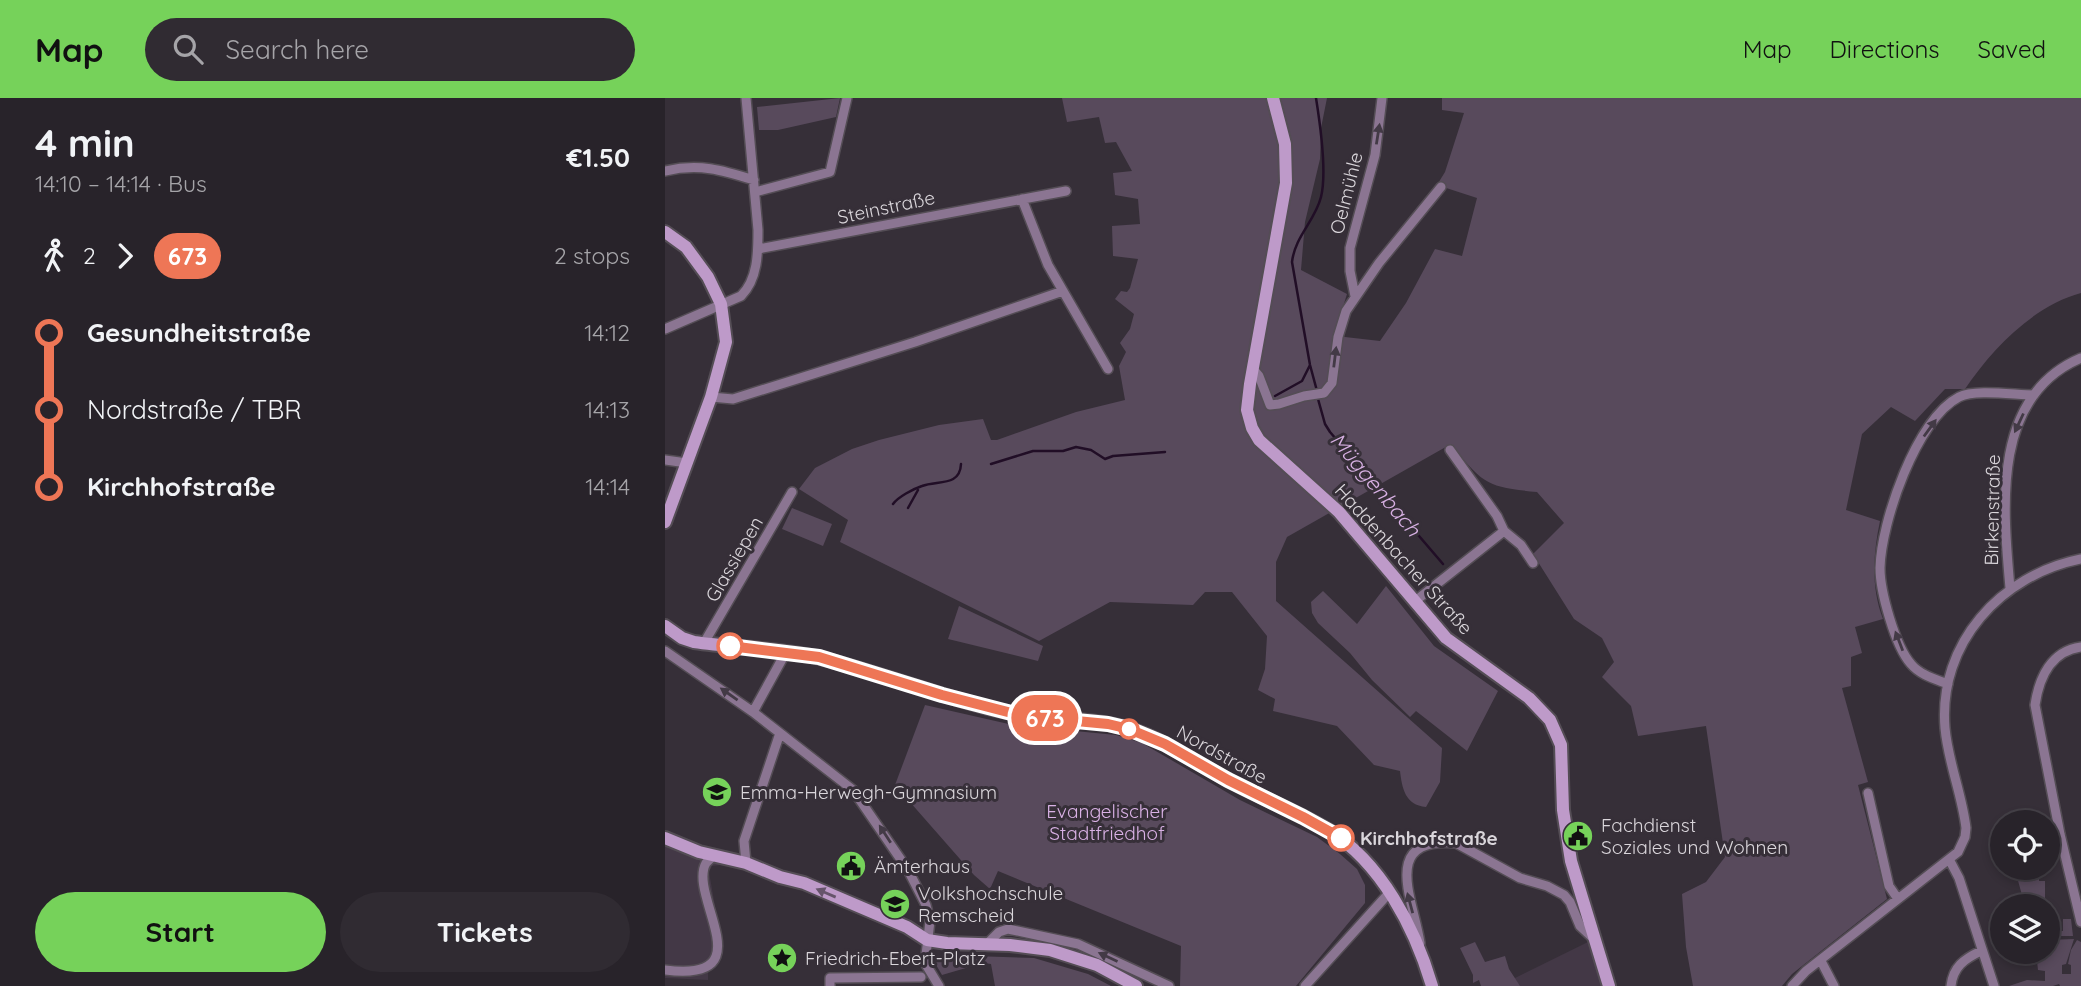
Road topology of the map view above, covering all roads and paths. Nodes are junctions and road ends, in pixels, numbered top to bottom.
1 (746, 98) edge
2 (847, 98) edge
3 (1273, 98) edge
4 (1382, 98) edge
5 (665, 171) edge
6 (754, 180) junction
7 (1441, 187) dead end
8 (1066, 191) dead end
9 (755, 192) junction
10 (1022, 199) junction
11 (665, 232) edge
12 (758, 249) junction
13 (1063, 291) junction
14 (1355, 296) junction
15 (721, 304) junction
16 (665, 329) edge
17 (2081, 358) edge
18 (1108, 369) dead end
19 (1253, 369) junction
20 (2034, 396) junction
21 (711, 397) junction
22 (1450, 450) dead end
23 (665, 460) edge
24 (687, 463) junction
25 (792, 492) dead end
26 (665, 522) edge
27 (1504, 531) junction
28 (2081, 559) edge
29 (1533, 564) dead end
30 (2010, 588) junction
31 (1414, 602) junction
32 (665, 626) edge
33 (704, 643) junction
34 (2081, 647) edge
35 (665, 651) edge
36 (786, 652) junction
37 (1948, 684) junction
38 (753, 712) junction
39 (781, 733) junction
40 (1868, 793) dead end
41 (665, 838) edge
42 (714, 855) junction
43 (1950, 861) junction
44 (746, 863) junction
45 (1389, 893) junction
46 (1898, 900) junction
47 (2081, 922) edge
48 (1594, 939) junction
49 (927, 940) junction
50 (986, 945) junction
51 (1981, 951) junction
52 (1421, 957) junction
53 (1821, 961) junction
54 (665, 970) edge
55 (921, 978) dead end
56 (830, 982) edge
57 (939, 986) edge
58 (1136, 986) edge
59 (1169, 986) edge
60 (1305, 986) edge
61 (1432, 986) edge
62 (1609, 986) edge
63 (1792, 986) edge
64 (1834, 986) edge
65 (1951, 986) edge
66 (1994, 986) edge

1 - 6 street
2 - 9 street
3 - 19 main road, Haddenbacher Straße
14 -> 4 street, Oelmühle
5 - 6 street
6 - 9 street
7 - 14 street
8 - 10 street, Steinstraße
9 - 12 street
10 - 12 street, Steinstraße
10 - 13 street
11 - 15 main road
12 - 15 street
13 - 18 street
13 - 21 street
19 -> 14 street
15 - 16 street
15 - 21 main road
17 - 20 street, Birkenstraße
19 - 31 main road, Haddenbacher Straße
20 -> 30 street, Birkenstraße
37 -> 20 street
21 - 24 main road
22 - 27 street
23 - 24 street
24 - 26 main road
25 - 33 street, Glassiepen
27 - 29 street
27 - 31 street
28 - 30 street
30 - 37 street
31 - 48 main road, Haddenbacher Straße
32 - 33 main road, Nordstraße
33 - 36 main road, Nordstraße
34 - 47 street
38 -> 35 street
36 - 38 street
36 - 45 main road, Nordstraße
37 - 43 street
38 - 39 street
39 - 44 street
49 -> 39 street
40 - 46 street
41 - 42 main road
42 - 44 main road
42 - 54 street
43 - 46 street
43 - 51 street
49 -> 44 main road
45 - 52 main road, Nordstraße
45 - 60 street
46 - 53 street
52 -> 48 street
48 - 62 main road, Haddenbacher Straße
49 - 50 main road
49 - 57 street
50 - 58 main road
59 -> 50 street
51 - 65 street
51 - 66 street
52 - 61 main road, Nordstraße
53 - 63 street
53 - 64 street
55 - 56 street

